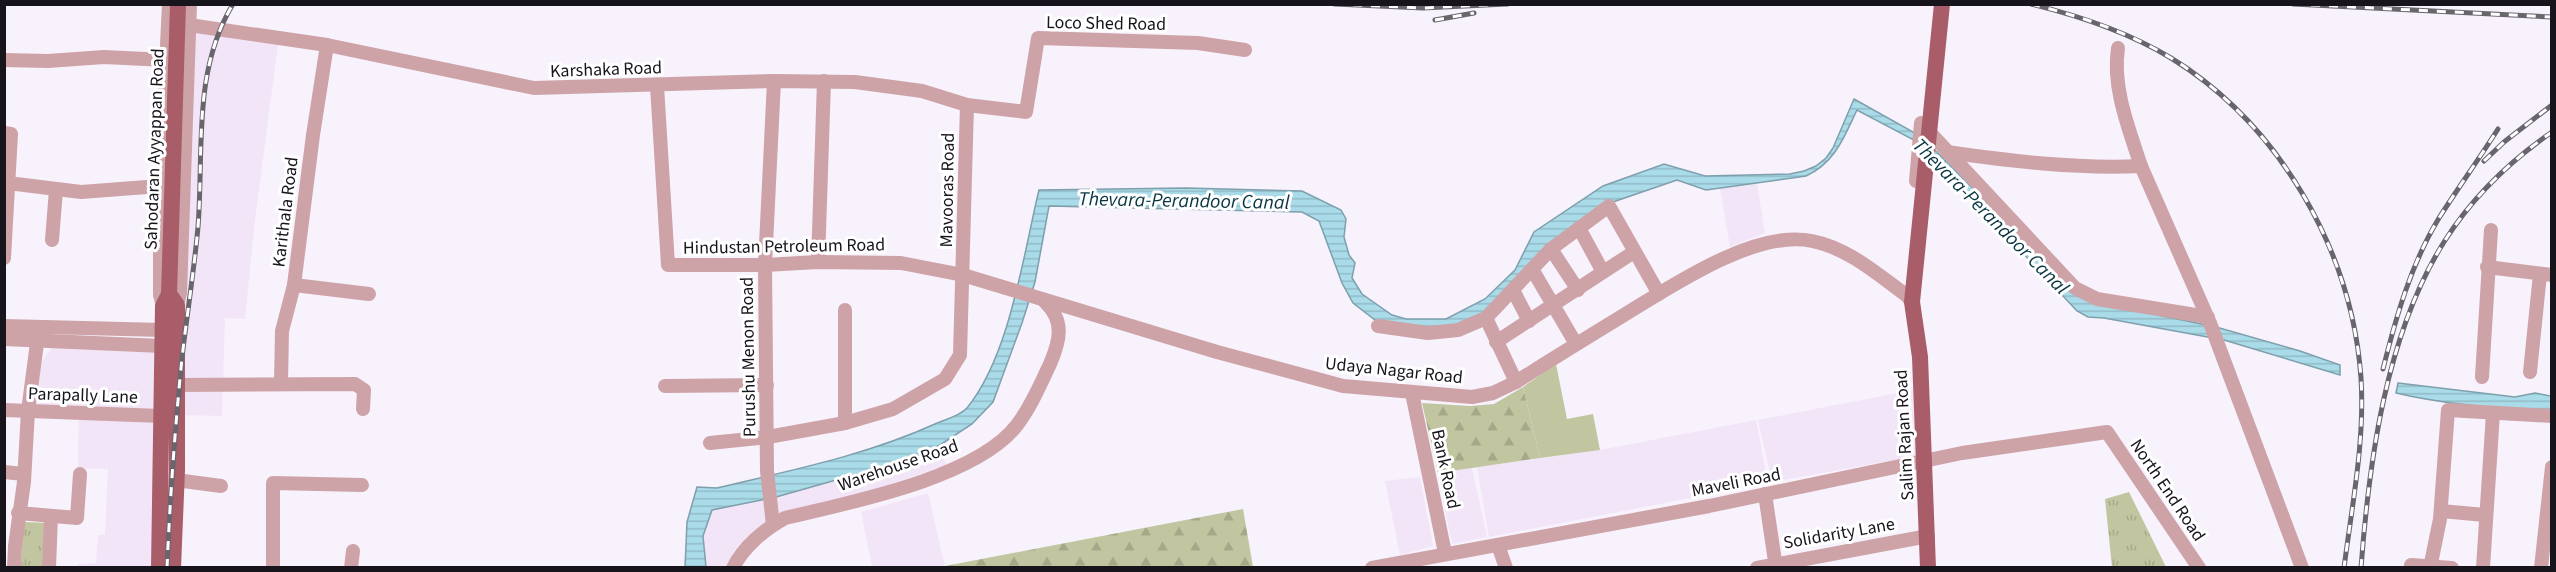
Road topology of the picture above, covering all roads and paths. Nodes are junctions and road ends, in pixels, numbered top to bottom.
1 (169, 4) edge
2 (178, 4) edge
3 (190, 4) edge
4 (1942, 4) edge
5 (189, 25) junction
6 (327, 45) junction
7 (2118, 48) dead end
8 (1245, 50) dead end
9 (4, 60) edge
10 (166, 60) junction
11 (774, 81) junction
12 (824, 81) junction
13 (657, 86) junction
14 (967, 105) junction
15 (1026, 112) joint
16 (4, 134) edge
17 (1947, 152) junction
18 (2141, 166) junction
19 (8, 183) junction
20 (160, 186) junction
21 (56, 190) junction
22 (1579, 228) junction
23 (2491, 230) dead end
24 (52, 240) dead end
25 (1551, 249) junction
26 (1634, 252) junction
27 (4, 258) edge
28 (818, 262) junction
29 (765, 266) junction
30 (2487, 267) junction
31 (1532, 269) junction
32 (1603, 272) junction
33 (963, 274) junction
34 (2546, 275) edge
35 (294, 285) junction
36 (1006, 287) joint
37 (1513, 290) junction
38 (1578, 290) junction
39 (369, 294) dead end
40 (1659, 294) junction
41 (1909, 298) junction
42 (1041, 299) junction
43 (170, 302) junction
44 (1553, 305) junction
45 (845, 310) dead end
46 (1486, 318) junction
47 (2209, 320) junction
48 (1529, 321) junction
49 (4, 326) edge
50 (1378, 326) dead end
51 (38, 335) junction
52 (4, 339) edge
53 (167, 342) junction
54 (1496, 342) junction
55 (1575, 344) junction
56 (2530, 372) dead end
57 (2482, 377) dead end
58 (1516, 382) junction
59 (281, 383) junction
60 (176, 385) junction
61 (767, 385) junction
62 (665, 387) dead end
63 (1412, 393) junction
64 (363, 409) dead end
65 (4, 410) edge
66 (27, 411) junction
67 (2493, 413) junction
68 (161, 416) junction
69 (2552, 416) edge
70 (845, 423) junction
71 (2107, 432) joint
72 (768, 437) junction
73 (710, 443) dead end
74 (1925, 460) junction
75 (2552, 466) edge
76 (159, 471) junction
77 (4, 472) edge
78 (24, 474) junction
79 (80, 474) dead end
80 (177, 475) junction
81 (362, 485) dead end
82 (221, 486) dead end
83 (1765, 494) junction
84 (2441, 511) junction
85 (18, 513) junction
86 (2485, 515) junction
87 (51, 516) junction
88 (773, 525) junction
89 (1928, 536) junction
90 (1498, 545) junction
91 (353, 551) dead end
92 (1445, 553) junction
93 (1776, 565) edge
94 (2411, 565) dead end
95 (2430, 566) edge
96 (14, 567) edge
97 (49, 567) edge
98 (159, 567) edge
99 (173, 567) edge
100 (273, 567) edge
101 (351, 567) edge
102 (733, 567) edge
103 (1372, 567) edge
104 (1506, 567) edge
105 (1757, 567) edge
106 (1928, 567) edge
107 (2199, 567) edge
108 (2302, 567) edge
109 (2452, 567) edge
110 (2483, 567) edge
111 (2541, 567) edge

1 - 10 street
2 - 43 main road, Sahodaran Ayyappan Road
3 - 5 street
4 - 41 main road, Salim Rajan Road
5 - 6 street, Karshaka Road
5 - 43 street
6 - 13 street, Karshaka Road
6 - 35 street, Karithala Road
7 - 18 street
8 - 15 street, Loco Shed Road
9 - 10 street
10 - 20 street
11 - 12 street, Karshaka Road
11 - 13 street, Karshaka Road
11 - 29 street, Purushu Menon Road
12 - 14 street, Karshaka Road
12 - 28 street
13 - 29 street, Hindustan Petroleum Road
14 - 15 street, Karshaka Road
14 - 33 street, Mavooras Road
16 - 19 street
17 - 18 street
17 - 41 street
17 - 47 street
18 - 47 street
19 - 21 street
19 - 27 street
20 - 21 street
20 - 43 street
21 - 24 street
22 - 25 street
22 - 26 street
22 - 32 street
23 - 30 street
25 - 31 street
25 - 38 street
26 - 32 street
26 - 40 street
28 - 29 street, Hindustan Petroleum Road
28 - 33 street, Hindustan Petroleum Road
29 - 61 street, Purushu Menon Road
30 - 34 street
30 - 57 street
31 - 37 street
31 - 44 street
32 - 38 street
33 - 36 street, Hindustan Petroleum Road
33 - 70 street, Mavooras Road
34 - 56 street
35 - 39 street
35 - 59 street, Karithala Road
36 - 42 street, Udaya Nagar Road
37 - 46 street
37 - 48 street
38 - 44 street
40 - 41 street, Udaya Nagar Road
40 - 55 street, Udaya Nagar Road
41 - 74 main road, Salim Rajan Road
42 - 63 street, Udaya Nagar Road
42 - 88 street, Warehouse Road
43 - 53 main road, Sahodaran Ayyappan Road
43 - 53 main road, Sahodaran Ayyappan Road
44 - 48 street
44 - 55 street
45 - 70 street
46 - 50 street
46 - 54 street
47 - 108 street
48 - 54 street
49 - 51 street
51 - 52 street
51 - 53 street
51 - 66 street
53 - 60 main road, Sahodaran Ayyappan Road
53 - 68 main road, Sahodaran Ayyappan Road
54 - 58 street
55 - 58 street, Udaya Nagar Road
58 - 63 street, Udaya Nagar Road
59 - 60 street
59 - 64 street
60 - 80 main road, Sahodaran Ayyappan Road
61 - 62 street
61 - 72 street, Purushu Menon Road
63 - 92 street, Bank Road
65 - 66 street, Parapally Lane
66 - 68 street, Parapally Lane
66 - 78 street
67 - 69 street
67 - 84 street
67 - 86 street
68 - 76 main road, Sahodaran Ayyappan Road
70 - 72 street, Mavooras Road
71 - 74 street, Maveli Road
71 - 107 street, North End Road
72 - 73 street, Mavooras Road
72 - 88 street, Purushu Menon Road
74 - 83 street, Maveli Road
74 - 89 main road, Salim Rajan Road
75 - 111 street
76 - 80 main road
76 - 98 main road, Sahodaran Ayyappan Road
77 - 78 street
78 - 85 street
79 - 87 street
80 - 82 street
80 - 99 main road, Sahodaran Ayyappan Road
81 - 100 street
83 - 90 street, Maveli Road
83 - 93 street
84 - 86 street
84 - 95 street
85 - 87 street
85 - 96 street
86 - 110 street
87 - 97 street
88 - 102 street, Warehouse Road
89 - 93 street, Solidarity Lane
89 - 106 main road, Salim Rajan Road
90 - 92 street, Maveli Road
90 - 104 street
91 - 101 street
92 - 103 street, Maveli Road
93 - 105 street, Solidarity Lane
94 - 95 street
95 - 109 street

